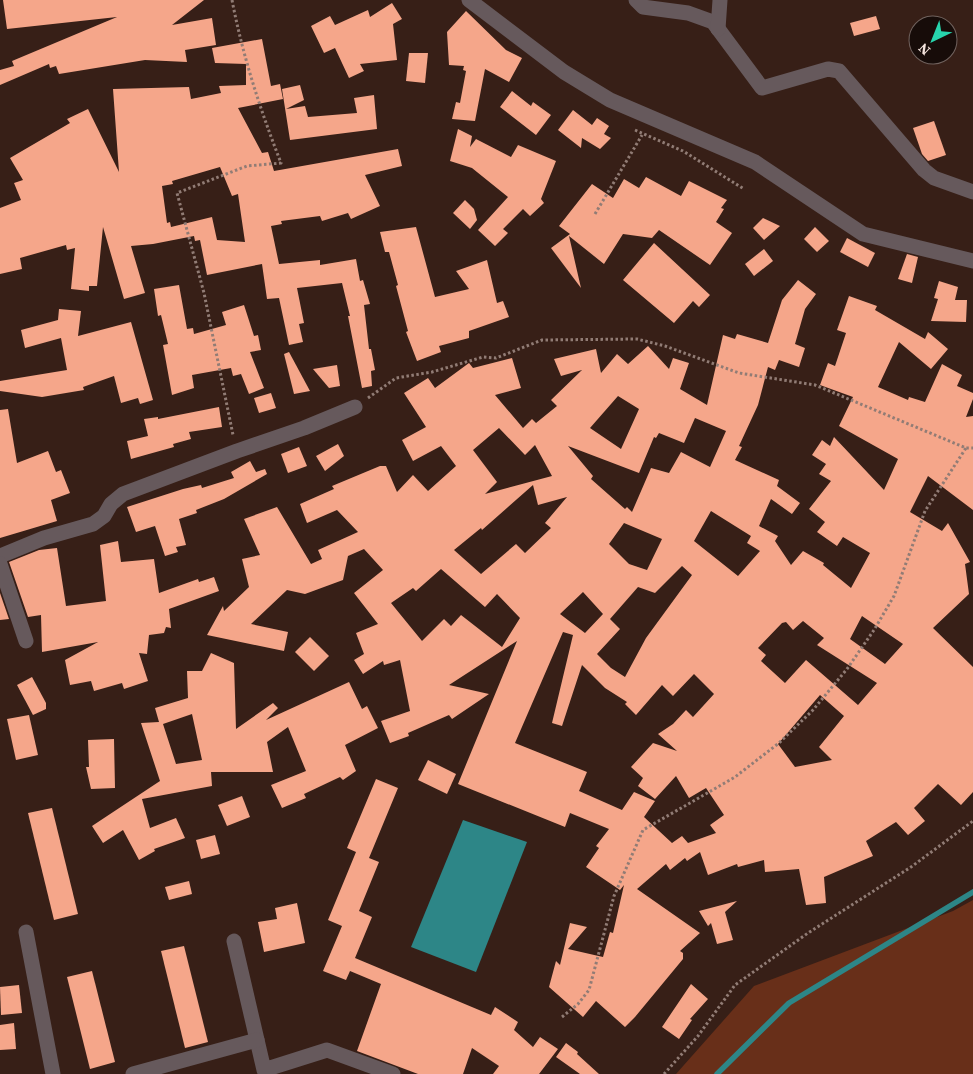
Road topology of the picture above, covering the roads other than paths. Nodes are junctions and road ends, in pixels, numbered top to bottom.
1 (469, 0) edge
2 (636, 0) edge
3 (720, 0) edge
4 (718, 28) junction
5 (973, 192) edge
6 (973, 261) edge
7 (355, 407) road end
8 (0, 556) edge
9 (0, 564) edge
10 (26, 641) dead end
11 (26, 932) dead end
12 (234, 941) dead end
13 (257, 1040) junction
14 (53, 1074) edge
15 (133, 1074) edge
16 (393, 1074) edge

1 - 6 street
2 - 4 street
3 - 4 street
4 - 5 street
7 - 8 street
9 - 10 street
11 - 14 street
12 - 13 street
13 - 15 street
13 - 16 street

